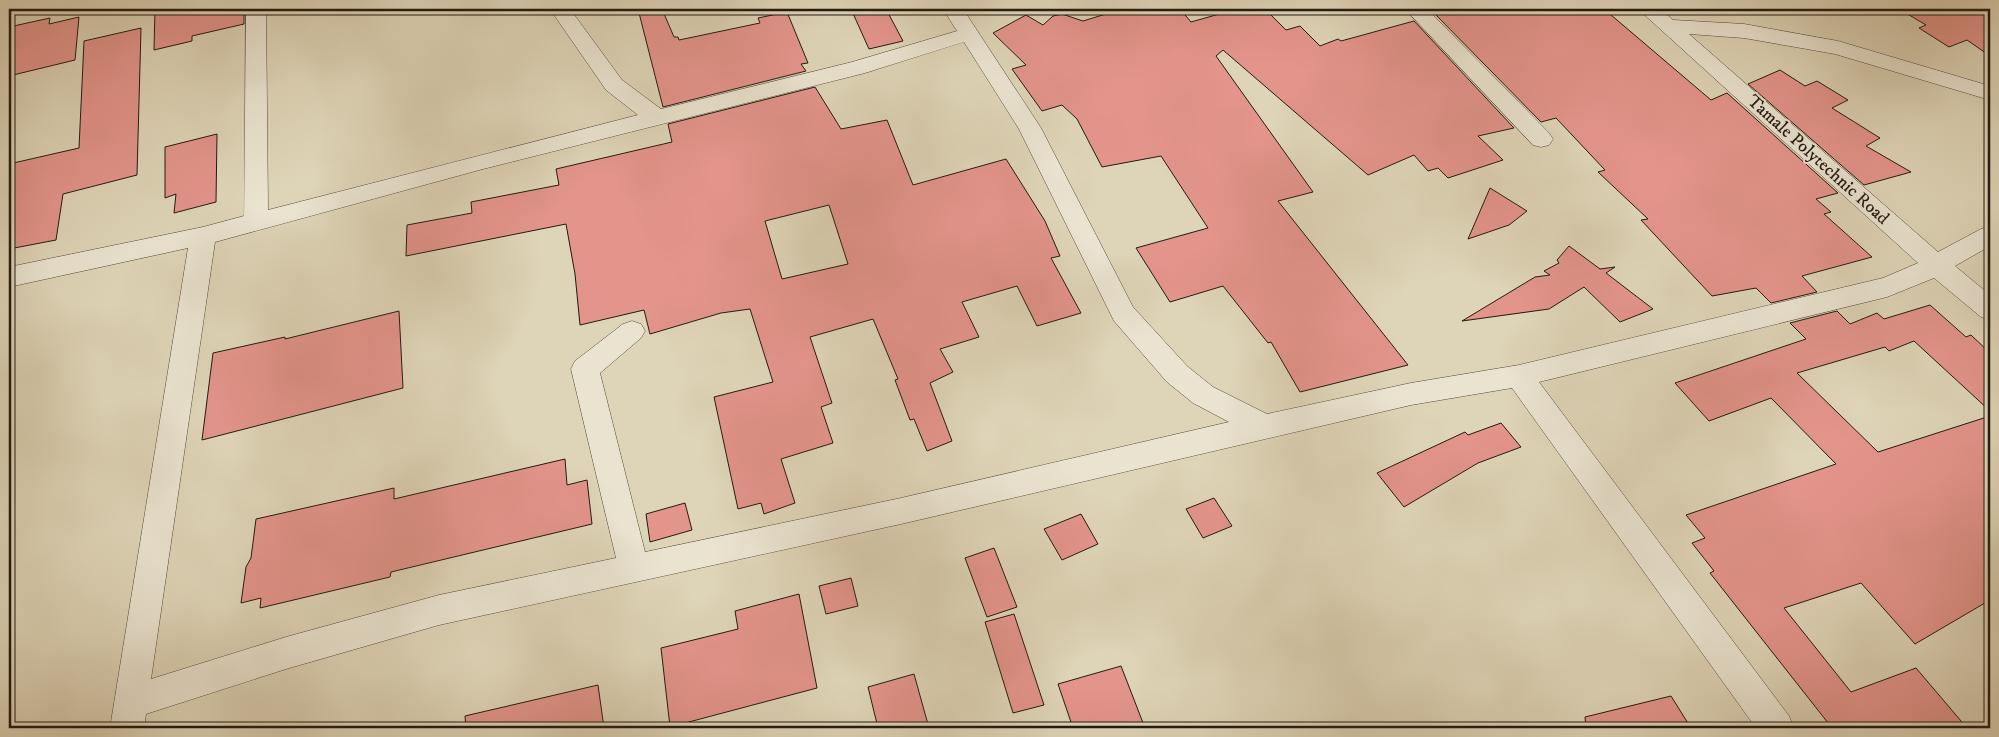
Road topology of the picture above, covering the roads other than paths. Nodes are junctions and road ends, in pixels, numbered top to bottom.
1 (256, 9) edge
2 (560, 9) edge
3 (953, 9) edge
4 (1415, 9) edge
5 (1648, 9) edge
6 (1667, 26) junction
7 (969, 34) junction
8 (1990, 93) edge
9 (658, 118) junction
10 (1541, 139) dead end
11 (256, 221) junction
12 (1990, 235) edge
13 (203, 236) junction
14 (1936, 265) junction
15 (9, 277) edge
16 (1990, 310) edge
17 (632, 331) dead end
18 (1519, 376) junction
19 (1266, 426) junction
20 (634, 568) junction
21 (129, 715) edge
22 (1777, 728) edge

1 - 11 street
2 - 9 street
3 - 7 street
4 - 10 street
5 - 6 street, Tamale Polytechnic Road
6 - 8 street
6 - 14 street, Tamale Polytechnic Road
7 - 9 street
7 - 19 street
9 - 11 street
11 - 13 street
12 - 14 street
13 - 15 street
13 - 21 street
14 - 16 street, Tamale Polytechnic Road
14 - 18 street
17 - 20 street
18 - 19 street
18 - 22 street
19 - 20 street
20 - 21 street

